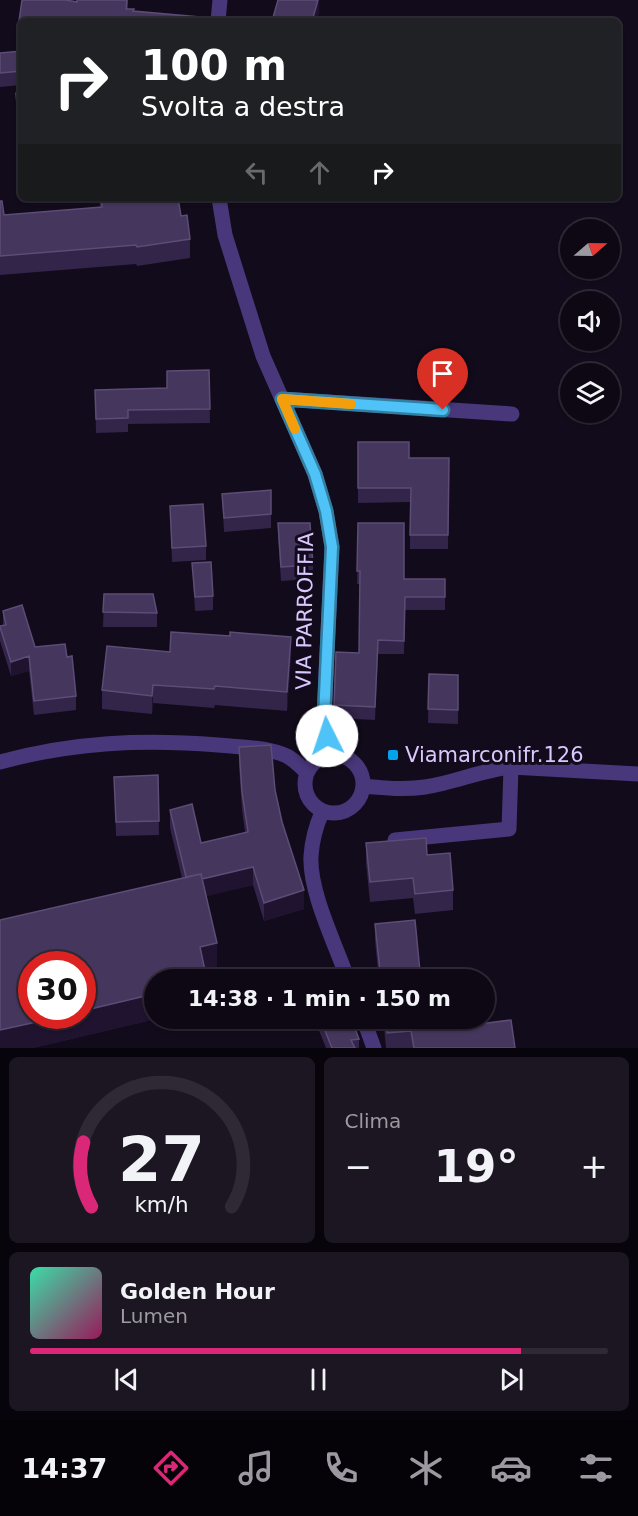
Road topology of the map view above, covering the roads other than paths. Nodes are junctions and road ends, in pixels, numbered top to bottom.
1 (220, 0) edge
2 (218, 18) edge
3 (219, 201) edge
4 (282, 399) junction
5 (512, 414) dead end
6 (330, 755) junction
7 (0, 762) edge
8 (512, 767) junction
9 (307, 773) junction
10 (638, 774) edge
11 (363, 786) junction
12 (322, 812) junction
13 (396, 840) edge
14 (344, 969) edge
15 (367, 1029) edge
16 (374, 1048) edge

1 - 2 street
3 - 4 street, VIA PARROFFIA
4 - 5 street
4 - 6 street, VIA PARROFFIA
6 - 9 street
6 - 11 street
7 - 9 street
8 - 10 street
8 - 11 street
8 - 13 street
9 - 12 street
11 - 12 street
12 - 14 street
15 - 16 street

